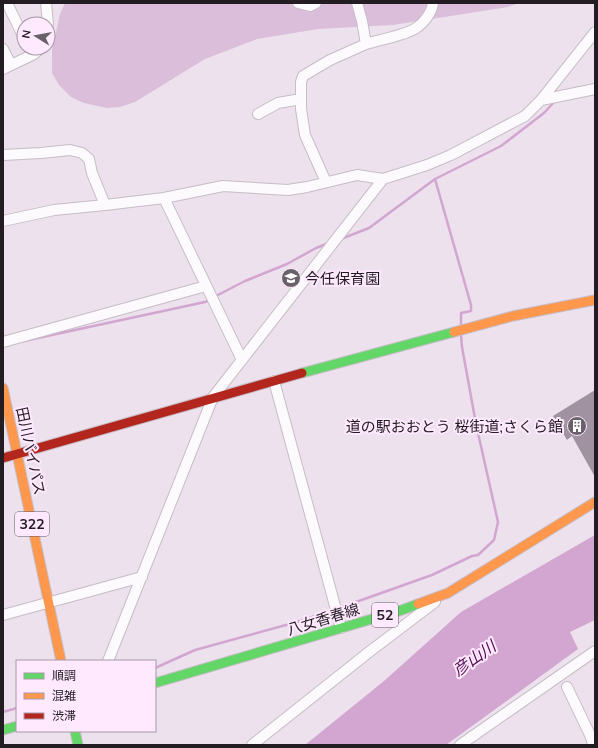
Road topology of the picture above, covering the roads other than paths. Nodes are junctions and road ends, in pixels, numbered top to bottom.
1 (7, 3) edge
2 (46, 3) edge
3 (298, 3) edge
4 (316, 3) edge
5 (357, 3) edge
6 (433, 3) edge
7 (47, 16) edge
8 (16, 22) edge
9 (595, 32) edge
10 (366, 44) junction
11 (3, 49) edge
12 (30, 56) edge
13 (7, 67) edge
14 (595, 89) edge
15 (301, 99) junction
16 (541, 100) junction
17 (258, 114) dead end
18 (3, 155) edge
19 (382, 179) junction
20 (326, 182) junction
21 (164, 198) junction
22 (105, 205) junction
23 (3, 221) edge
24 (206, 286) junction
25 (595, 300) edge
26 (3, 342) edge
27 (242, 360) junction
28 (274, 381) junction
29 (3, 388) edge
30 (213, 398) junction
31 (17, 455) junction
32 (3, 458) edge
33 (595, 502) edge
34 (142, 576) junction
35 (448, 593) junction
36 (50, 603) junction
37 (3, 615) edge
38 (341, 628) junction
39 (595, 651) edge
40 (61, 660) edge
41 (108, 660) edge
42 (156, 684) edge
43 (567, 687) dead end
44 (16, 726) edge
45 (3, 730) edge
46 (75, 732) edge
47 (78, 745) edge
48 (252, 745) edge
49 (460, 745) edge
50 (592, 745) edge

1 - 8 street
2 - 7 street
3 - 4 street
5 - 10 street
6 - 10 street
9 - 16 street
10 - 15 street
11 - 13 street
12 - 13 street
14 - 16 street
15 - 17 street
15 - 20 street
16 - 19 street
18 - 22 street
19 - 20 street
19 - 27 street
20 - 21 street
21 - 22 street
21 - 24 street
22 - 23 street
24 - 26 street
24 - 27 street
25 - 28 main road
27 - 30 street
28 - 30 main road
28 - 38 street
29 - 31 main road, 田川バイパス / 322
30 - 31 main road
30 - 34 street
31 - 32 main road
31 - 36 main road, 田川バイパス / 322
33 - 35 main road, 八女香春線 / 52
34 - 36 street
34 - 41 street
35 - 38 main road, 八女香春線 / 52
35 - 48 street
36 - 37 street
36 - 40 main road, 田川バイパス / 322
38 - 42 main road, 八女香春線 / 52
39 - 49 street
43 - 50 street
44 - 45 main road
46 - 47 main road

